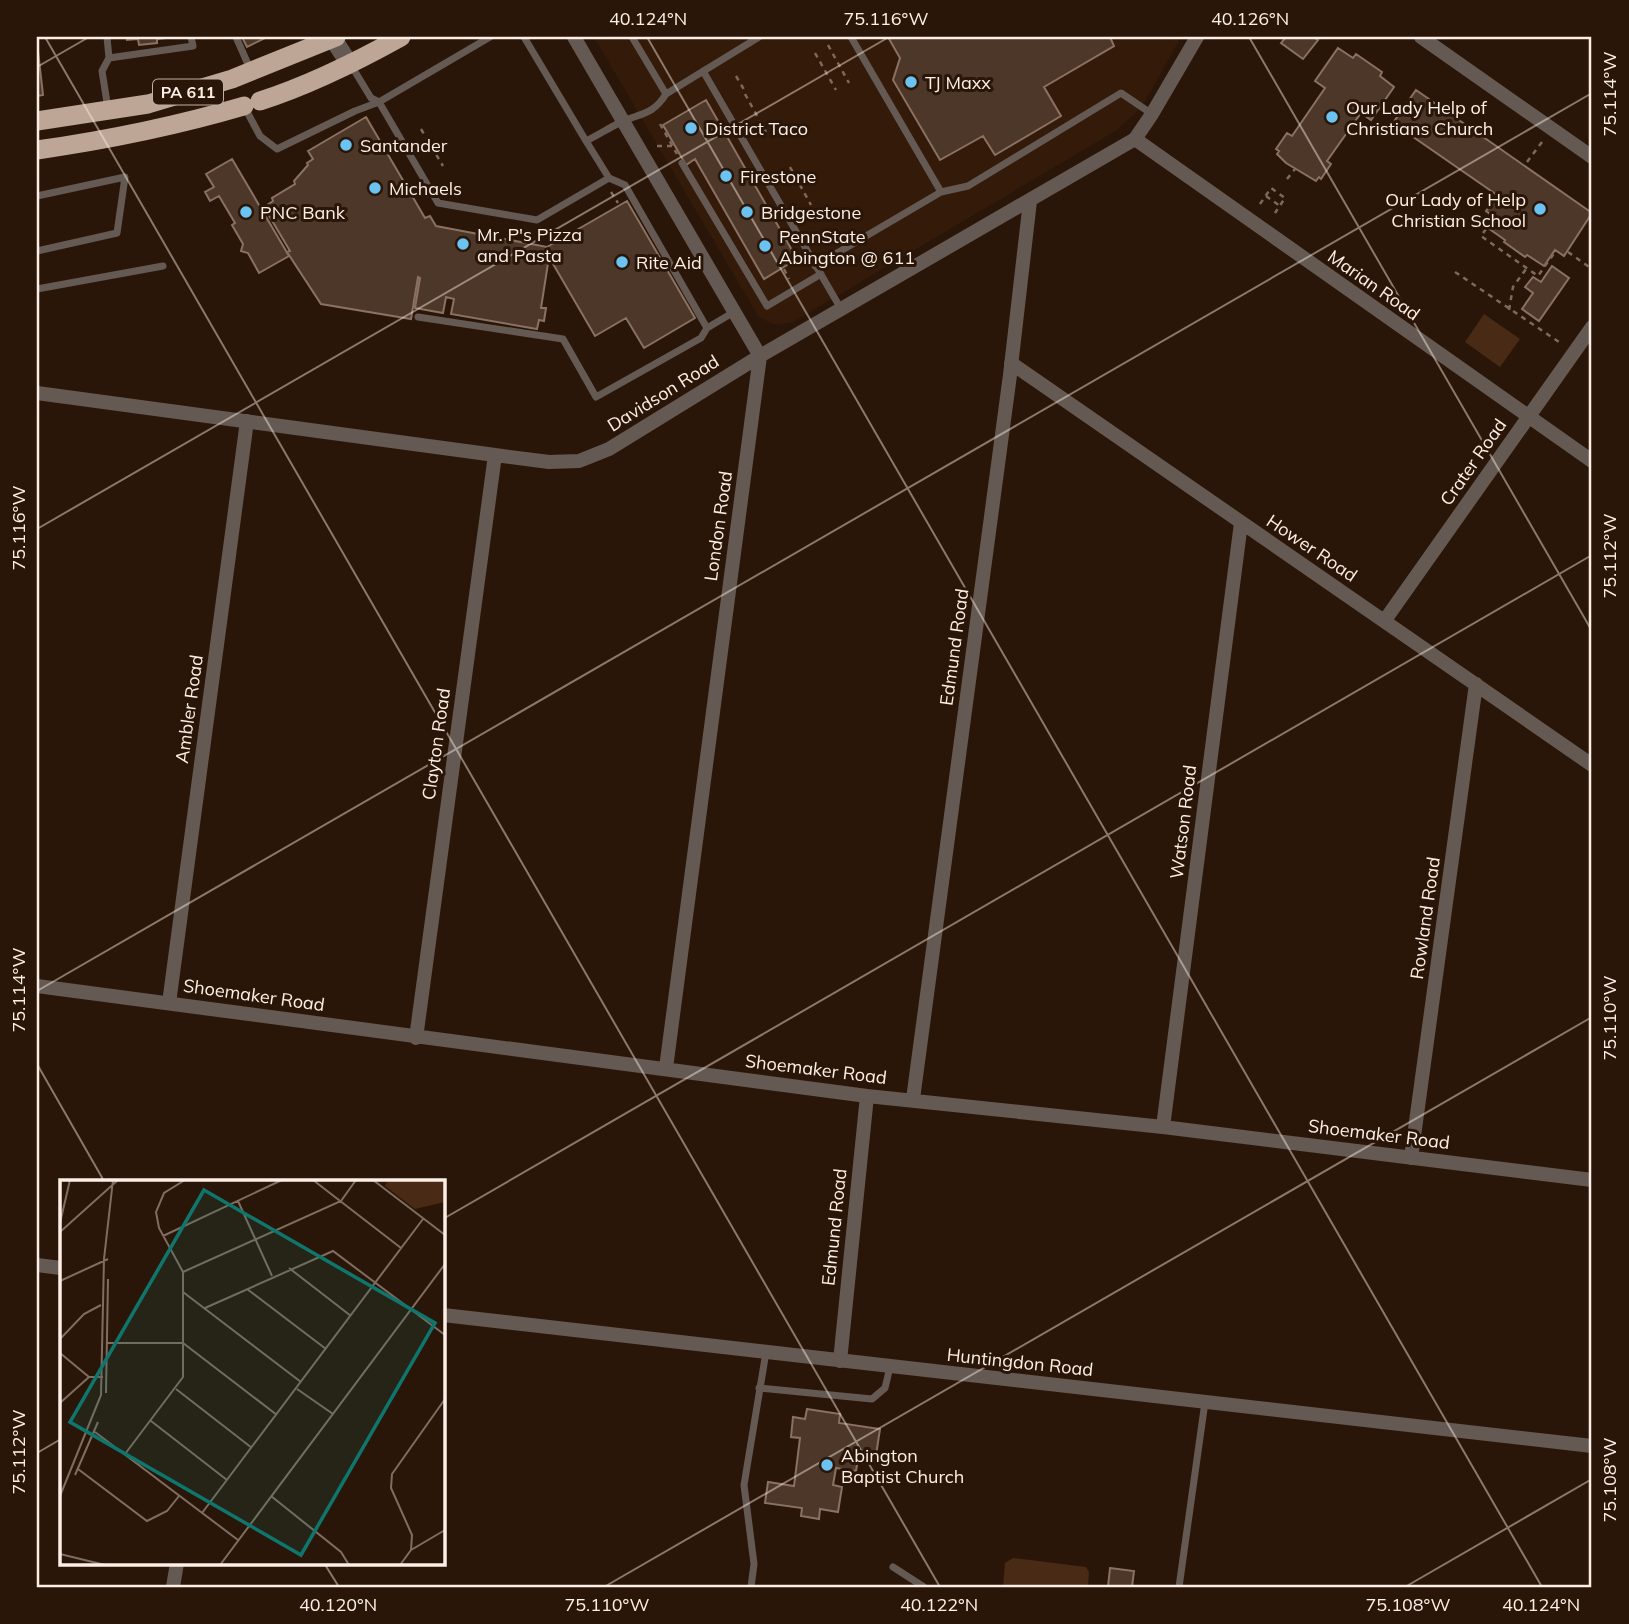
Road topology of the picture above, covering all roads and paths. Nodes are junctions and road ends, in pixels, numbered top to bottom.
1 (107, 37) edge
2 (191, 37) edge
3 (236, 37) edge
4 (334, 37) edge
5 (401, 37) edge
6 (490, 37) edge
7 (524, 37) edge
8 (574, 37) edge
9 (632, 37) edge
10 (758, 37) edge
11 (851, 37) edge
12 (1197, 37) edge
13 (1421, 37) edge
14 (828, 45) dead end
15 (815, 53) dead end
16 (109, 58) junction
17 (351, 65) junction
18 (251, 71) junction
19 (703, 71) junction
20 (736, 76) dead end
21 (849, 83) dead end
22 (836, 90) dead end
23 (666, 93) junction
24 (379, 102) junction
25 (252, 103) junction
26 (108, 110) junction
27 (1152, 114) junction
28 (37, 121) edge
29 (624, 121) junction
30 (660, 124) dead end
31 (421, 129) dead end
32 (766, 132) dead end
33 (1546, 136) dead end
34 (1135, 139) junction
35 (586, 141) junction
36 (657, 146) dead end
37 (672, 146) junction
38 (37, 150) edge
39 (1592, 157) edge
40 (1527, 162) dead end
41 (682, 163) joint
42 (443, 166) dead end
43 (790, 167) dead end
44 (1295, 169) dead end
45 (609, 178) junction
46 (1287, 179) dead end
47 (942, 192) junction
48 (37, 196) edge
49 (1266, 196) junction
50 (1030, 201) junction
51 (1260, 204) dead end
52 (811, 205) dead end
53 (1280, 206) junction
54 (1275, 213) dead end
55 (1486, 229) dead end
56 (37, 251) edge
57 (1568, 252) dead end
58 (1555, 253) dead end
59 (163, 266) dead end
60 (815, 266) junction
61 (1527, 268) junction
62 (1592, 269) edge
63 (1455, 272) dead end
64 (821, 275) junction
65 (37, 289) edge
66 (841, 309) junction
67 (1509, 310) junction
68 (734, 311) junction
69 (418, 317) dead end
70 (1592, 327) edge
71 (707, 328) junction
72 (1565, 346) dead end
73 (760, 356) junction
74 (1011, 363) junction
75 (37, 393) edge
76 (1528, 417) junction
77 (247, 421) junction
78 (495, 455) junction
79 (1592, 461) edge
80 (1241, 523) junction
81 (1385, 620) junction
82 (1476, 684) junction
83 (1592, 765) edge
84 (37, 986) edge
85 (169, 1003) junction
86 (416, 1038) junction
87 (666, 1068) junction
88 (867, 1096) junction
89 (913, 1099) junction
90 (1163, 1127) junction
91 (1411, 1158) junction
92 (1592, 1180) edge
93 (37, 1265) edge
94 (60, 1268) edge
95 (444, 1315) edge
96 (765, 1352) junction
97 (840, 1361) junction
98 (890, 1367) junction
99 (759, 1388) junction
100 (1205, 1402) junction
101 (1592, 1446) edge
102 (177, 1564) edge
103 (893, 1567) dead end
104 (173, 1587) edge
105 (751, 1587) edge
106 (924, 1587) edge
107 (1179, 1587) edge

1 - 16 lane
2 - 16 lane
3 - 18 lane
4 - 17 street
4 - 18 highway, PA 611
5 - 17 highway, PA 611
6 - 24 lane
7 - 35 lane
8 - 29 street
9 - 23 lane
10 - 19 lane
11 - 47 lane
12 - 27 street, Davidson Road
13 - 39 street
14 - 21 path
15 - 22 path
16 - 26 lane
17 - 24 lane
17 - 25 highway, PA 611
18 - 26 highway, PA 611
19 - 23 lane
19 - 60 lane
20 - 32 path
23 - 29 lane
24 - 25 lane
24 - 45 lane
25 - 38 highway, PA 611
26 - 28 highway, PA 611
27 - 34 street, Davidson Road
27 - 47 lane
29 - 35 lane
29 - 68 street
30 - 37 path
31 - 42 path
33 - 40 path
34 - 50 street, Davidson Road
34 - 76 street, Marian Road
35 - 45 lane
36 - 37 path
37 - 41 path
41 - 64 lane
43 - 52 path
44 - 46 path
45 - 71 lane
47 - 60 lane
48 - 56 lane
49 - 51 path
49 - 53 path
49 - 53 path
50 - 66 street, Davidson Road
50 - 74 street, Edmund Road
53 - 54 path
55 - 61 path
57 - 62 path
58 - 61 path
59 - 65 lane
60 - 64 lane
61 - 67 path
63 - 67 path
64 - 66 lane
66 - 73 street, Davidson Road
67 - 72 path
68 - 71 lane
68 - 73 street
69 - 71 lane
70 - 76 street, Crater Road
73 - 78 street, Davidson Road
73 - 87 street, London Road
74 - 80 street, Hower Road
74 - 89 street, Edmund Road
75 - 77 street, Davidson Road
76 - 79 street, Marian Road
76 - 81 street, Crater Road
77 - 78 street, Davidson Road
77 - 85 street, Ambler Road
78 - 86 street, Clayton Road
80 - 81 street, Hower Road
80 - 90 street, Watson Road
81 - 82 street, Hower Road
82 - 83 street, Hower Road
82 - 91 street, Rowland Road
84 - 85 street, Shoemaker Road
85 - 86 street, Shoemaker Road
86 - 87 street, Shoemaker Road
87 - 88 street, Shoemaker Road
88 - 89 street, Shoemaker Road
88 - 97 street, Edmund Road
89 - 90 street, Shoemaker Road
90 - 91 street, Shoemaker Road
91 - 92 street, Shoemaker Road
93 - 94 street
95 - 96 street, Huntingdon Road
96 - 97 street, Huntingdon Road
96 - 99 lane
97 - 98 street, Huntingdon Road
98 - 99 lane
98 - 100 street, Huntingdon Road
99 - 105 lane
100 - 101 street, Huntingdon Road
100 - 107 lane
102 - 104 street
103 - 106 lane

